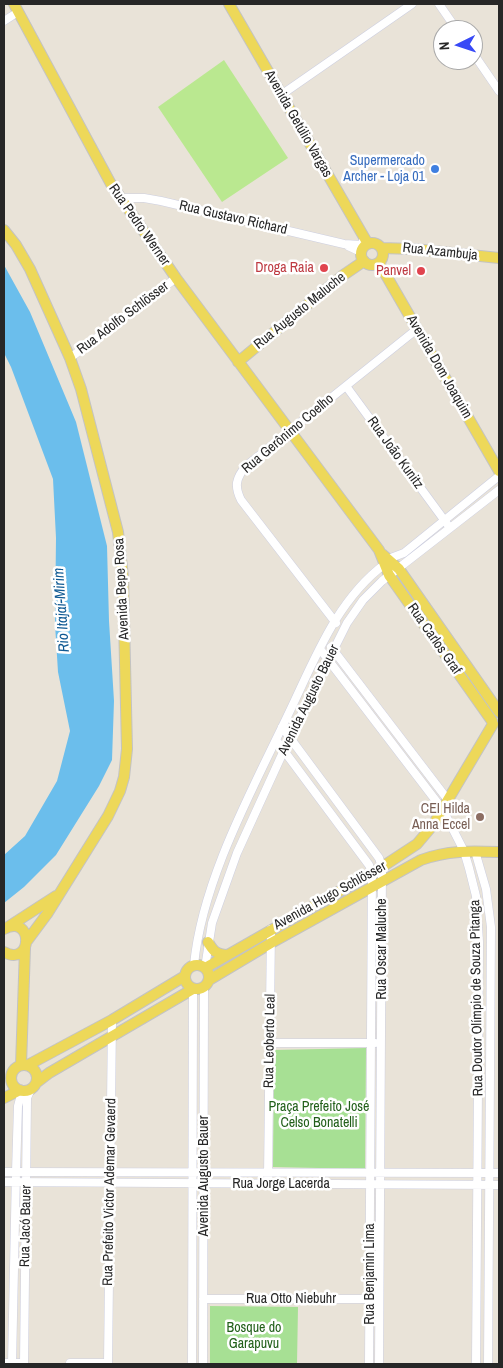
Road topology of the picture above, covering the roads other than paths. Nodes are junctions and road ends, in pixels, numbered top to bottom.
1 (230, 4) edge
2 (412, 4) edge
3 (439, 4) edge
4 (16, 8) edge
5 (450, 20) edge
6 (4, 21) edge
7 (483, 68) edge
8 (499, 92) edge
9 (281, 95) junction
10 (120, 198) junction
11 (4, 230) edge
12 (344, 244) junction
13 (381, 248) junction
14 (364, 249) junction
15 (499, 258) edge
16 (379, 263) junction
17 (176, 278) junction
18 (417, 329) junction
19 (70, 358) junction
20 (238, 362) junction
21 (346, 386) junction
22 (290, 430) junction
23 (499, 471) edge
24 (499, 476) edge
25 (499, 490) edge
26 (444, 520) junction
27 (450, 528) junction
28 (385, 559) junction
29 (399, 569) junction
30 (389, 575) junction
31 (420, 599) junction
32 (411, 606) junction
33 (334, 622) junction
34 (343, 630) junction
35 (325, 640) junction
36 (453, 647) junction
37 (320, 649) junction
38 (333, 650) junction
39 (444, 653) junction
40 (328, 660) junction
41 (380, 712) junction
42 (499, 712) edge
43 (373, 718) junction
44 (495, 725) edge
45 (282, 727) junction
46 (290, 738) junction
47 (276, 740) junction
48 (284, 751) junction
49 (410, 751) junction
50 (403, 758) junction
51 (448, 800) junction
52 (340, 804) junction
53 (442, 810) junction
54 (330, 811) junction
55 (240, 818) junction
56 (250, 822) junction
57 (464, 851) junction
58 (475, 852) junction
59 (499, 852) edge
60 (382, 867) junction
61 (372, 872) junction
62 (215, 878) junction
63 (382, 881) junction
64 (226, 882) junction
65 (371, 887) junction
66 (59, 894) junction
67 (6, 928) edge
68 (271, 929) junction
69 (208, 942) junction
70 (479, 942) junction
71 (271, 943) junction
72 (491, 943) junction
73 (26, 945) junction
74 (6, 953) edge
75 (227, 955) junction
76 (194, 965) junction
77 (205, 968) junction
78 (185, 976) junction
79 (24, 982) junction
80 (371, 982) junction
81 (382, 982) junction
82 (207, 984) junction
83 (193, 989) junction
84 (479, 1012) junction
85 (490, 1012) junction
86 (112, 1020) junction
87 (111, 1036) junction
88 (270, 1043) junction
89 (371, 1043) junction
90 (381, 1043) junction
91 (24, 1065) junction
92 (7, 1081) edge
93 (193, 1083) junction
94 (204, 1083) junction
95 (27, 1088) junction
96 (478, 1089) junction
97 (490, 1089) junction
98 (4, 1098) edge
99 (370, 1145) junction
100 (381, 1145) junction
101 (4, 1172) edge
102 (16, 1172) junction
103 (27, 1172) junction
104 (110, 1172) junction
105 (193, 1172) junction
106 (204, 1172) junction
107 (268, 1173) junction
108 (370, 1173) junction
109 (380, 1173) junction
110 (478, 1173) junction
111 (489, 1173) junction
112 (499, 1173) edge
113 (4, 1182) edge
114 (16, 1182) junction
115 (27, 1182) junction
116 (110, 1183) junction
117 (192, 1183) junction
118 (204, 1183) junction
119 (268, 1184) junction
120 (370, 1184) junction
121 (380, 1184) junction
122 (478, 1185) junction
123 (489, 1185) junction
124 (499, 1185) edge
125 (370, 1234) junction
126 (380, 1234) junction
127 (203, 1243) junction
128 (192, 1244) junction
129 (477, 1262) junction
130 (489, 1262) junction
131 (192, 1266) junction
132 (203, 1266) junction
133 (25, 1277) junction
134 (14, 1278) junction
135 (203, 1299) junction
136 (370, 1299) junction
137 (380, 1299) junction
138 (477, 1328) junction
139 (488, 1328) junction
140 (4, 1363) edge
141 (70, 1363) edge
142 (12, 1364) edge
143 (24, 1364) edge
144 (108, 1364) edge
145 (192, 1364) edge
146 (203, 1364) edge
147 (369, 1364) edge
148 (379, 1364) edge
149 (476, 1364) edge
150 (488, 1364) edge

1 - 9 main road, Avenida Getúlio Vargas
2 - 9 street
3 - 5 street
4 - 6 street
4 - 10 main road, Rua Pedro Werner
7 - 8 street
9 - 14 main road, Avenida Getúlio Vargas
10 - 12 street, Rua Gustavo Richard
10 - 17 main road, Rua Pedro Werner
11 - 19 main road, Avenida Bepe Rosa
12 - 14 street, Rua Gustavo Richard
12 - 14 street, Rua Gustavo Richard
13 - 14 main road
13 - 15 main road, Rua Azambuja
13 - 16 main road
14 - 16 main road
14 - 20 main road, Rua Augusto Maluche
16 - 18 main road, Avenida Dom Joaquim
17 - 19 street, Rua Adolfo Schlösser
17 - 20 main road, Rua Pedro Werner
18 - 21 street, Rua Gerônimo Coelho
18 - 23 main road, Avenida Dom Joaquim
19 - 66 main road, Avenida Bepe Rosa
20 - 22 main road, Rua Pedro Werner
21 - 22 street, Rua Gerônimo Coelho
21 - 26 street, Rua João Kunitz
22 - 28 main road, Rua Carlos Graf
22 - 33 street, Rua Gerônimo Coelho
24 - 26 street, Avenida Augusto Bauer
25 - 27 street, Avenida Augusto Bauer
26 - 27 street, Rua João Kunitz
26 - 28 street, Avenida Augusto Bauer
27 - 29 street, Avenida Augusto Bauer
28 - 29 main road, Rua Carlos Graf
28 - 30 main road, Rua Carlos Graf
28 - 33 street, Avenida Augusto Bauer
29 - 30 street, Avenida Augusto Bauer
29 - 31 main road, Rua Carlos Graf
30 - 32 main road, Rua Carlos Graf
30 - 34 street, Avenida Augusto Bauer
31 - 32 main road
31 - 36 main road, Rua Carlos Graf
32 - 39 main road, Rua Carlos Graf
33 - 34 street, Rua Gerônimo Coelho
33 - 35 street, Avenida Augusto Bauer
34 - 38 street, Avenida Augusto Bauer
35 - 37 street, Avenida Augusto Bauer
35 - 38 street
36 - 39 main road
36 - 42 main road, Rua Carlos Graf
37 - 40 street, Rua Doutor Olímpio de Souza Pitanga
37 - 45 street, Avenida Augusto Bauer
38 - 40 street, Avenida Augusto Bauer
38 - 41 street
39 - 44 main road, Rua Carlos Graf
40 - 43 street, Rua Doutor Olímpio de Souza Pitanga
40 - 46 street, Avenida Augusto Bauer
41 - 43 street
41 - 49 street
42 - 44 main road, Avenida Hugo Schlösser
43 - 50 street, Rua Doutor Olímpio de Souza Pitanga
44 - 51 main road, Avenida Hugo Schlösser
45 - 46 street, Rua Oscar Maluche
45 - 47 street, Avenida Augusto Bauer
46 - 48 street, Avenida Augusto Bauer
46 - 52 street, Rua Oscar Maluche
47 - 48 street
47 - 55 street, Avenida Augusto Bauer
48 - 54 street
48 - 56 street, Avenida Augusto Bauer
49 - 50 street
49 - 51 street
50 - 53 street, Rua Doutor Olímpio de Souza Pitanga
51 - 53 main road, Avenida Hugo Schlösser
52 - 54 street
52 - 60 street, Rua Oscar Maluche
53 - 57 street, Rua Doutor Olímpio de Souza Pitanga
53 - 60 main road, Avenida Hugo Schlösser
54 - 61 street
55 - 56 street
55 - 62 street, Avenida Augusto Bauer
56 - 64 street, Avenida Augusto Bauer
57 - 58 main road, Avenida Hugo Schlösser
57 - 63 main road, Avenida Hugo Schlösser
57 - 70 street, Rua Doutor Olímpio de Souza Pitanga
58 - 59 main road, Avenida Hugo Schlösser
58 - 72 street, Rua Doutor Olímpio de Souza Pitanga
60 - 61 main road, Avenida Hugo Schlösser
60 - 63 street, Rua Oscar Maluche
61 - 65 street, Rua Oscar Maluche
61 - 68 main road, Avenida Hugo Schlösser
62 - 64 street
62 - 76 street, Avenida Augusto Bauer
63 - 65 main road, Avenida Hugo Schlösser
63 - 81 street, Rua Oscar Maluche
64 - 69 street, Avenida Augusto Bauer
65 - 71 main road, Avenida Hugo Schlösser
65 - 80 street, Rua Oscar Maluche
66 - 67 main road, Avenida Bepe Rosa
66 - 73 main road, Avenida Bepe Rosa
67 - 73 main road
68 - 71 street, Rua Leoberto Leal
68 - 75 main road, Avenida Hugo Schlösser
69 - 75 main road
69 - 77 street, Avenida Augusto Bauer
70 - 72 street
70 - 84 street, Rua Doutor Olímpio de Souza Pitanga
71 - 82 main road, Avenida Hugo Schlösser
71 - 88 street, Rua Leoberto Leal
72 - 85 street, Rua Doutor Olímpio de Souza Pitanga
73 - 74 main road
73 - 79 main road
74 - 79 main road
75 - 77 main road, Avenida Hugo Schlösser
76 - 77 main road
76 - 78 main road
77 - 82 main road
78 - 83 main road
78 - 86 main road
79 - 91 main road
80 - 81 street
80 - 89 street, Rua Oscar Maluche
81 - 90 street, Rua Oscar Maluche
82 - 83 main road
82 - 94 street, Avenida Augusto Bauer
83 - 87 main road
83 - 93 street, Avenida Augusto Bauer
84 - 85 street
84 - 96 street, Rua Doutor Olímpio de Souza Pitanga
85 - 97 street, Rua Doutor Olímpio de Souza Pitanga
86 - 87 street, Rua Prefeito Victor Ademar Gevaerd
86 - 91 main road
87 - 95 main road
87 - 104 street, Rua Prefeito Victor Ademar Gevaerd
88 - 89 street
88 - 107 street, Rua Leoberto Leal
89 - 90 street
89 - 99 street, Rua Oscar Maluche
90 - 100 street, Rua Oscar Maluche
91 - 92 main road
91 - 95 main road
92 - 95 main road
93 - 94 street
93 - 105 street, Avenida Augusto Bauer
94 - 106 street, Avenida Augusto Bauer
95 - 98 main road
95 - 102 street, Rua Jacó Bauer
95 - 103 street, Rua Jacó Bauer
96 - 97 street
96 - 110 street, Rua Doutor Olímpio de Souza Pitanga
97 - 111 street, Rua Doutor Olímpio de Souza Pitanga
99 - 100 street
99 - 108 street, Rua Oscar Maluche
100 - 109 street, Rua Oscar Maluche
101 - 102 street, Rua Jorge Lacerda
102 - 103 street, Rua Jorge Lacerda
102 - 114 street, Rua Jacó Bauer
103 - 104 street, Rua Jorge Lacerda
103 - 115 street, Rua Jacó Bauer
104 - 105 street, Rua Jorge Lacerda
104 - 116 street, Rua Prefeito Victor Ademar Gevaerd
105 - 106 street, Rua Jorge Lacerda
105 - 117 street, Avenida Augusto Bauer
106 - 107 street, Rua Jorge Lacerda
106 - 118 street, Avenida Augusto Bauer
107 - 108 street, Rua Jorge Lacerda
107 - 119 street, Rua Leoberto Leal
108 - 109 street, Rua Jorge Lacerda
108 - 120 street, Rua Benjamin Lima
109 - 110 street, Rua Jorge Lacerda
109 - 121 street, Rua Benjamin Lima
110 - 111 street, Rua Jorge Lacerda
110 - 122 street, Rua Doutor Olímpio de Souza Pitanga
111 - 112 street, Rua Jorge Lacerda
111 - 123 street, Rua Doutor Olímpio de Souza Pitanga
113 - 114 street, Rua Jorge Lacerda
114 - 115 street, Rua Jorge Lacerda
114 - 134 street, Rua Jacó Bauer
115 - 116 street, Rua Jorge Lacerda
115 - 133 street, Rua Jacó Bauer
116 - 117 street, Rua Jorge Lacerda
116 - 144 street, Rua Prefeito Victor Ademar Gevaerd
117 - 118 street, Rua Jorge Lacerda
117 - 128 street, Avenida Augusto Bauer
118 - 119 street, Rua Jorge Lacerda
118 - 127 street, Avenida Augusto Bauer
119 - 120 street, Rua Jorge Lacerda
120 - 121 street, Rua Jorge Lacerda
120 - 125 street, Rua Benjamin Lima
121 - 122 street, Rua Jorge Lacerda
121 - 126 street, Rua Benjamin Lima
122 - 123 street, Rua Jorge Lacerda
122 - 129 street, Rua Doutor Olímpio de Souza Pitanga
123 - 124 street, Rua Jorge Lacerda
123 - 130 street, Rua Doutor Olímpio de Souza Pitanga
125 - 126 street
125 - 136 street, Rua Benjamin Lima
126 - 137 street, Rua Benjamin Lima
127 - 128 street
127 - 132 street, Avenida Augusto Bauer
128 - 131 street, Avenida Augusto Bauer
129 - 130 street
129 - 138 street, Rua Doutor Olímpio de Souza Pitanga
130 - 139 street, Rua Doutor Olímpio de Souza Pitanga
131 - 132 street
131 - 145 street, Avenida Augusto Bauer
132 - 135 street, Avenida Augusto Bauer
133 - 134 street
133 - 143 street, Rua Jacó Bauer
134 - 142 street, Rua Jacó Bauer
135 - 136 street, Rua Otto Niebuhr
135 - 146 street, Avenida Augusto Bauer
136 - 137 street, Rua Otto Niebuhr
136 - 147 street, Rua Benjamin Lima
137 - 148 street, Rua Benjamin Lima
138 - 139 street
138 - 149 street, Rua Doutor Olímpio de Souza Pitanga
139 - 150 street, Rua Doutor Olímpio de Souza Pitanga
140 - 142 street
141 - 144 street
142 - 143 street

